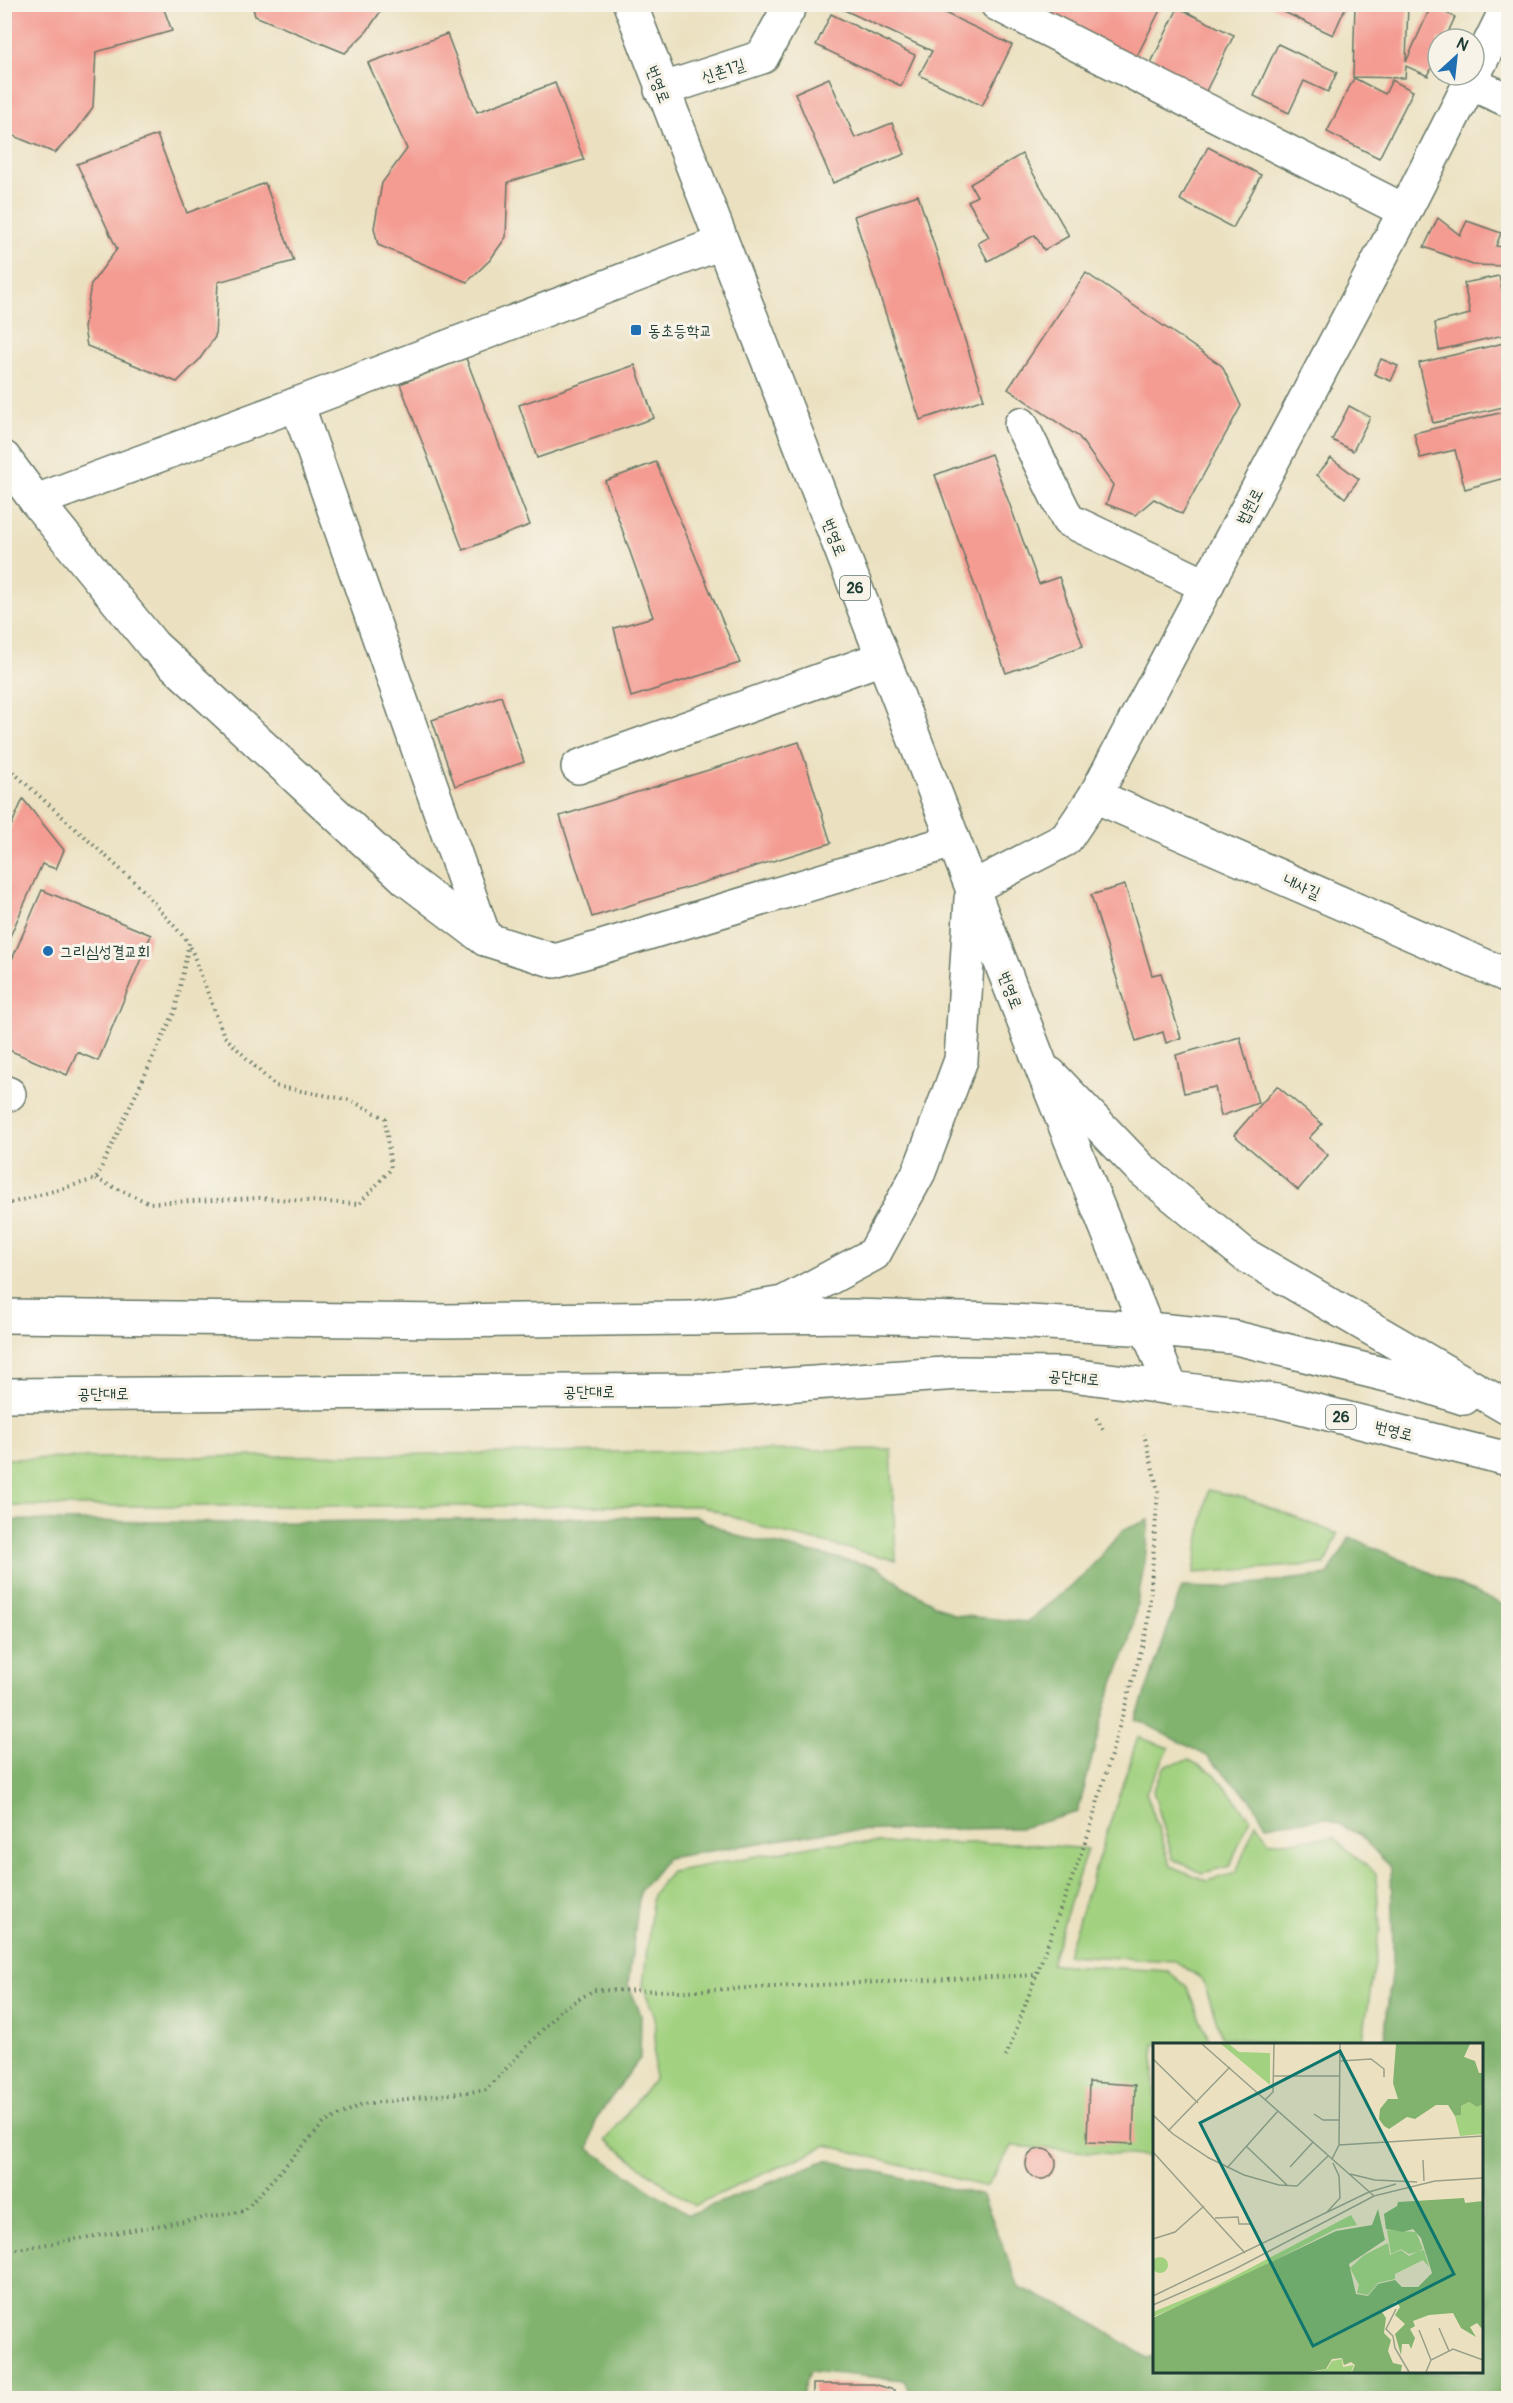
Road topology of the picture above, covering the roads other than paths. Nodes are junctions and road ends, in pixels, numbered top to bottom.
1 (630, 4) edge
2 (791, 4) edge
3 (997, 4) edge
4 (1509, 6) edge
5 (1486, 52) edge
6 (1486, 86) edge
7 (1468, 87) edge
8 (662, 90) junction
9 (1509, 100) edge
10 (1405, 211) junction
11 (721, 243) junction
12 (297, 404) junction
13 (1021, 424) dead end
14 (4, 458) edge
15 (36, 501) junction
16 (1207, 586) junction
17 (882, 658) junction
18 (578, 767) dead end
19 (1095, 796) junction
20 (953, 841) junction
21 (972, 888) junction
22 (485, 939) junction
23 (1509, 976) edge
24 (1039, 1061) junction
25 (4, 1316) edge
26 (700, 1317) junction
27 (1148, 1329) junction
28 (1171, 1388) junction
29 (4, 1395) edge
30 (1509, 1408) edge
31 (1509, 1413) edge
32 (1509, 1459) edge

1 - 8 street, 번영로 / 26
2 - 8 street, 신촌1길
3 - 10 street
4 - 5 street, 법원로
6 - 9 street
7 - 10 street, 법원로
8 - 11 street, 번영로 / 26
10 - 16 street, 법원로
11 - 12 street
11 - 17 street, 번영로 / 26
12 - 15 street
12 - 22 street
13 - 16 street
14 - 15 street
15 - 22 street
16 - 19 street, 법원로
17 - 18 street
17 - 20 street, 번영로 / 26
19 - 21 street, 법원로
19 - 23 street, 내사길
20 - 21 street, 번영로 / 26
20 - 22 street
21 - 24 street, 번영로 / 26
21 - 26 street
24 - 27 street, 번영로 / 26
24 - 30 street
25 - 26 street
26 - 27 street
27 - 28 street, 번영로
27 - 31 street
28 - 29 street, 공단대로
28 - 32 street, 번영로 / 26

